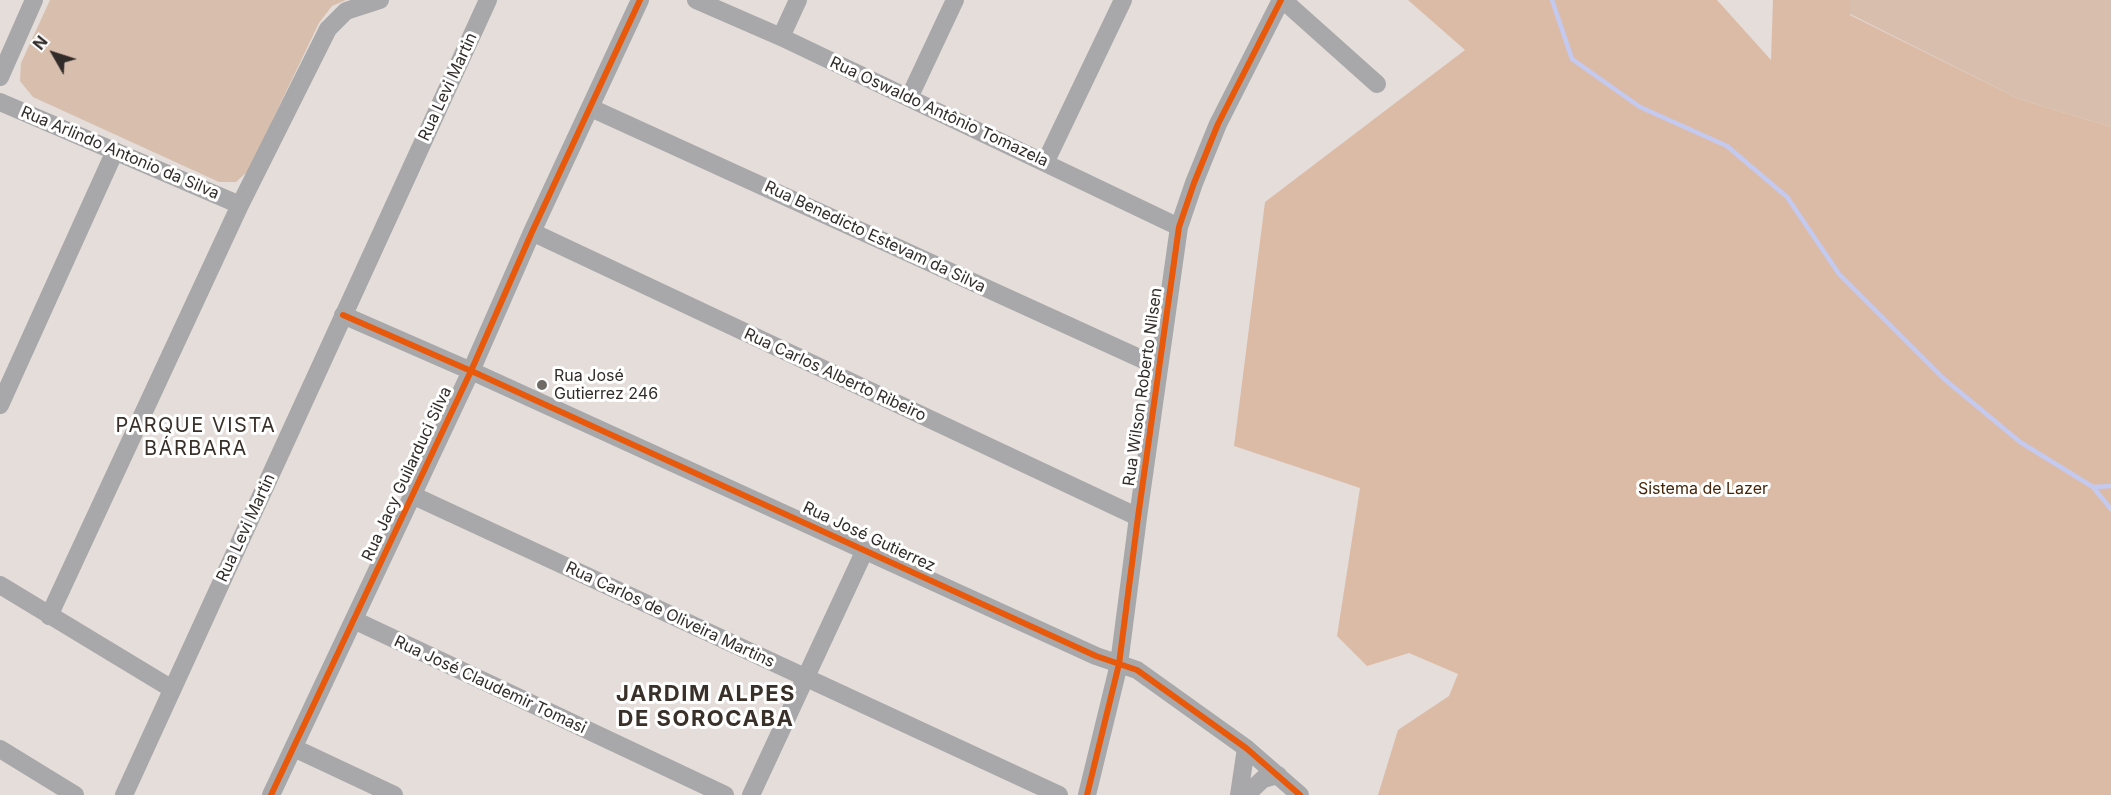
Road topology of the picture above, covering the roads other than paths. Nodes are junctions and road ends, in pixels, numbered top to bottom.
1 (34, 0) edge
2 (380, 0) edge
3 (488, 0) edge
4 (640, 0) edge
5 (696, 0) edge
6 (798, 0) edge
7 (955, 0) edge
8 (1124, 0) edge
9 (1282, 0) edge
10 (781, 37) junction
11 (0, 77) edge
12 (1377, 84) dead end
13 (909, 98) junction
14 (0, 102) edge
15 (591, 108) junction
16 (115, 151) junction
17 (1045, 163) junction
18 (240, 205) junction
19 (1179, 227) junction
20 (532, 232) junction
21 (343, 315) junction
22 (1159, 367) junction
23 (471, 371) junction
24 (0, 405) edge
25 (412, 495) junction
26 (1138, 517) junction
27 (865, 550) junction
28 (0, 585) edge
29 (49, 616) junction
30 (354, 620) junction
31 (1119, 664) junction
32 (806, 677) junction
33 (172, 689) junction
34 (0, 748) edge
35 (294, 748) junction
36 (1246, 748) junction
37 (1278, 775) junction
38 (75, 795) edge
39 (124, 795) edge
40 (272, 795) edge
41 (394, 795) edge
42 (725, 795) edge
43 (751, 795) edge
44 (1059, 795) edge
45 (1087, 795) edge
46 (1239, 795) edge
47 (1246, 795) edge
48 (1300, 795) edge

1 - 11 street
2 - 18 street
3 - 21 street, Rua Levi Martin
4 - 15 street, Rua Jacy Guilarduci Silva
5 - 10 street, Rua Oswaldo Antônio Tomazela
6 - 10 street
7 - 13 street
8 - 17 street
9 - 12 street
9 - 19 street, Rua Wilson Roberto Nilsen
10 - 13 street, Rua Oswaldo Antônio Tomazela
13 - 17 street, Rua Oswaldo Antônio Tomazela
14 - 16 street, Rua Arlindo Antonio da Silva
15 - 20 street, Rua Jacy Guilarduci Silva
15 - 22 street, Rua Benedicto Estevam da Silva
16 - 18 street, Rua Arlindo Antonio da Silva
16 - 24 street
17 - 19 street, Rua Oswaldo Antônio Tomazela
18 - 29 street
19 - 22 street, Rua Wilson Roberto Nilsen
20 - 23 street, Rua Jacy Guilarduci Silva
20 - 26 street, Rua Carlos Alberto Ribeiro
21 - 23 street, Rua José Gutierrez
21 - 33 street, Rua Levi Martin
22 - 26 street, Rua Wilson Roberto Nilsen
23 - 25 street, Rua Jacy Guilarduci Silva
23 - 27 street, Rua José Gutierrez
25 - 30 street, Rua Jacy Guilarduci Silva
25 - 32 street, Rua Carlos de Oliveira Martins
26 - 31 street, Rua Wilson Roberto Nilsen
27 - 31 street, Rua José Gutierrez
27 - 32 street
28 - 29 street
29 - 33 street
30 - 35 street, Rua Jacy Guilarduci Silva
30 - 42 street, Rua José Claudemir Tomasi
31 - 36 street, Rua José Gutierrez
31 - 45 street, Rua Wilson Roberto Nilsen
32 - 43 street
32 - 44 street, Rua Carlos de Oliveira Martins
33 - 39 street, Rua Levi Martin
34 - 38 street
35 - 40 street, Rua Jacy Guilarduci Silva
35 - 41 street
36 - 37 street, Rua José Gutierrez
36 - 46 street
37 - 47 street
37 - 48 street, Rua José Gutierrez

